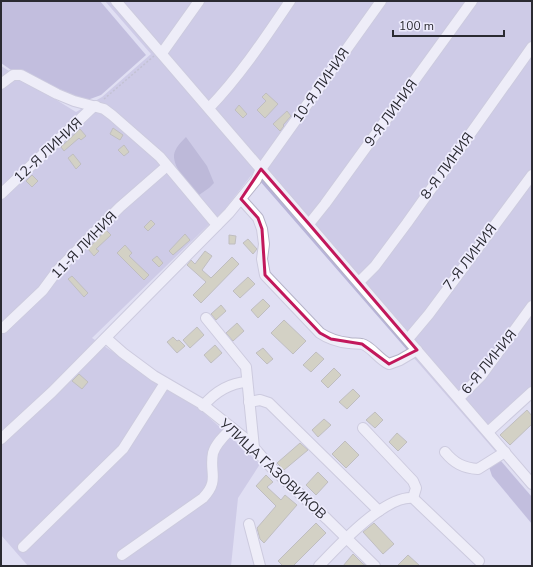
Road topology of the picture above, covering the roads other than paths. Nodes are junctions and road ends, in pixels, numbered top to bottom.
1 (116, 1) edge
2 (199, 1) edge
3 (290, 1) edge
4 (381, 1) edge
5 (472, 1) edge
6 (532, 47) edge
7 (161, 52) junction
8 (1, 84) edge
9 (96, 106) junction
10 (209, 108) junction
11 (168, 166) junction
12 (262, 169) junction
13 (532, 175) edge
14 (1, 194) edge
15 (241, 199) junction
16 (309, 224) junction
17 (217, 225) junction
18 (359, 282) junction
19 (532, 306) edge
20 (206, 318) dead end
21 (3, 328) dead end
22 (106, 338) junction
23 (408, 339) junction
24 (418, 350) junction
25 (247, 382) junction
26 (165, 383) junction
27 (532, 392) edge
28 (459, 398) junction
29 (249, 402) junction
30 (203, 406) junction
31 (232, 428) junction
32 (363, 428) dead end
33 (488, 432) junction
34 (1, 439) edge
35 (254, 448) junction
36 (445, 452) dead end
37 (505, 452) junction
38 (532, 484) edge
39 (413, 498) junction
40 (379, 511) junction
41 (249, 524) dead end
42 (347, 538) junction
43 (23, 547) dead end
44 (122, 555) dead end
45 (478, 561) dead end
46 (260, 566) edge
47 (319, 566) edge
48 (375, 566) edge

1 - 7 street
2 - 7 street
3 - 10 street
4 - 12 street, 10-Я ЛИНИЯ
5 - 16 street, 9-Я ЛИНИЯ
6 - 18 street, 8-Я ЛИНИЯ
7 - 10 street
8 - 9 street
9 - 11 street
9 - 14 street, 12-Я ЛИНИЯ
10 - 12 street
11 - 17 street
11 - 21 street, 11-Я ЛИНИЯ
12 - 15 street, 10-Я ЛИНИЯ
12 - 16 street
13 - 23 street, 7-Я ЛИНИЯ
15 - 17 street, 10-Я ЛИНИЯ
15 - 24 street
16 - 18 street
17 - 22 street, 10-Я ЛИНИЯ
18 - 23 street
19 - 28 street, 6-Я ЛИНИЯ
20 - 25 street
22 - 26 street, УЛИЦА ГАЗОВИКОВ
22 - 34 street, 10-Я ЛИНИЯ
23 - 24 street
24 - 28 street
25 - 29 street
25 - 30 street
26 - 30 street, УЛИЦА ГАЗОВИКОВ
26 - 43 street
27 - 33 street
28 - 33 street
29 - 35 street
29 - 40 street
30 - 31 street, УЛИЦА ГАЗОВИКОВ
31 - 35 street, УЛИЦА ГАЗОВИКОВ
31 - 44 street
32 - 39 street
33 - 37 street
35 - 42 street, УЛИЦА ГАЗОВИКОВ
36 - 37 street
37 - 38 street
39 - 40 street
39 - 45 street
40 - 42 street
41 - 46 street
42 - 47 street
42 - 48 street, УЛИЦА ГАЗОВИКОВ

